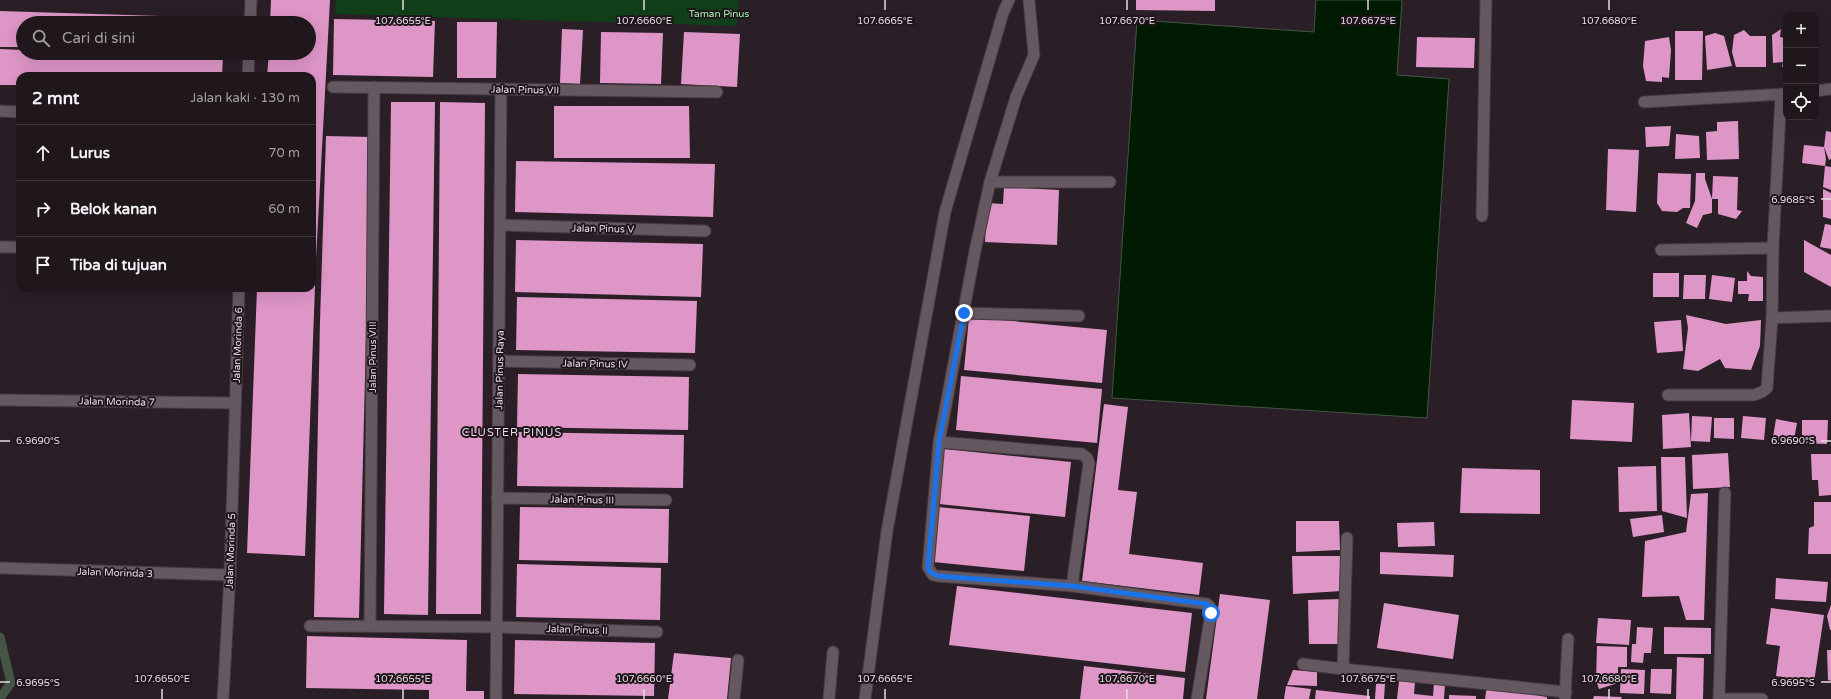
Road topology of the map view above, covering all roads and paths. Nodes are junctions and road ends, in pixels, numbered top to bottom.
1 (251, 0) edge
2 (1009, 0) edge
3 (1029, 0) edge
4 (1486, 0) edge
5 (250, 16) edge
6 (249, 60) edge
7 (248, 72) edge
8 (333, 87) dead end
9 (374, 87) junction
10 (501, 89) junction
11 (1831, 89) edge
12 (1819, 91) edge
13 (717, 92) dead end
14 (1783, 94) edge
15 (1644, 102) dead end
16 (0, 111) edge
17 (16, 112) edge
18 (990, 182) junction
19 (1110, 182) dead end
20 (1482, 216) dead end
21 (501, 225) junction
22 (705, 231) dead end
23 (0, 247) edge
24 (16, 247) edge
25 (1773, 248) junction
26 (1661, 250) dead end
27 (239, 292) edge
28 (964, 313) junction
29 (1079, 316) dead end
30 (1831, 316) edge
31 (1772, 318) junction
32 (499, 361) junction
33 (690, 365) dead end
34 (1668, 395) dead end
35 (0, 400) edge
36 (235, 403) junction
37 (939, 442) junction
38 (1725, 493) dead end
39 (497, 498) junction
40 (666, 500) dead end
41 (1348, 538) dead end
42 (4, 568) edge
43 (230, 575) junction
44 (1072, 586) junction
45 (310, 626) dead end
46 (370, 626) junction
47 (496, 626) junction
48 (657, 632) dead end
49 (1568, 639) dead end
50 (833, 652) dead end
51 (738, 660) dead end
52 (1303, 664) dead end
53 (1343, 668) junction
54 (1566, 695) edge
55 (223, 699) edge
56 (496, 699) edge
57 (734, 699) edge
58 (829, 699) edge
59 (865, 699) edge
60 (1197, 699) edge
61 (1719, 699) edge
62 (1762, 699) edge

1 - 5 street
2 - 59 street
3 - 18 street
4 - 20 street
6 - 7 street
8 - 9 street, Jalan Pinus VII
9 - 10 street, Jalan Pinus VII
9 - 46 street, Jalan Pinus VIII
10 - 13 street, Jalan Pinus VII
10 - 21 street, Jalan Pinus Raya
11 - 12 street
14 - 15 street
14 - 25 street
16 - 17 street
18 - 19 street
18 - 28 street
21 - 22 street, Jalan Pinus V
21 - 32 street, Jalan Pinus Raya
23 - 24 street
25 - 26 street
25 - 31 street
27 - 36 street, Jalan Morinda 6
28 - 29 street
28 - 37 street
30 - 31 street
31 - 34 street
32 - 33 street, Jalan Pinus IV
32 - 39 street, Jalan Pinus Raya
35 - 36 street, Jalan Morinda 7
36 - 43 street, Jalan Morinda 5
37 - 44 street
37 - 44 street
38 - 61 street
39 - 40 street, Jalan Pinus III
39 - 47 street, Jalan Pinus Raya
41 - 53 street
42 - 43 street, Jalan Morinda 3
43 - 55 street, Jalan Morinda 5
44 - 60 street
45 - 46 street
46 - 47 street
47 - 48 street, Jalan Pinus II
47 - 56 street, Jalan Pinus Raya
49 - 54 street
50 - 58 street
51 - 57 street
52 - 53 street
53 - 54 street
61 - 62 street

